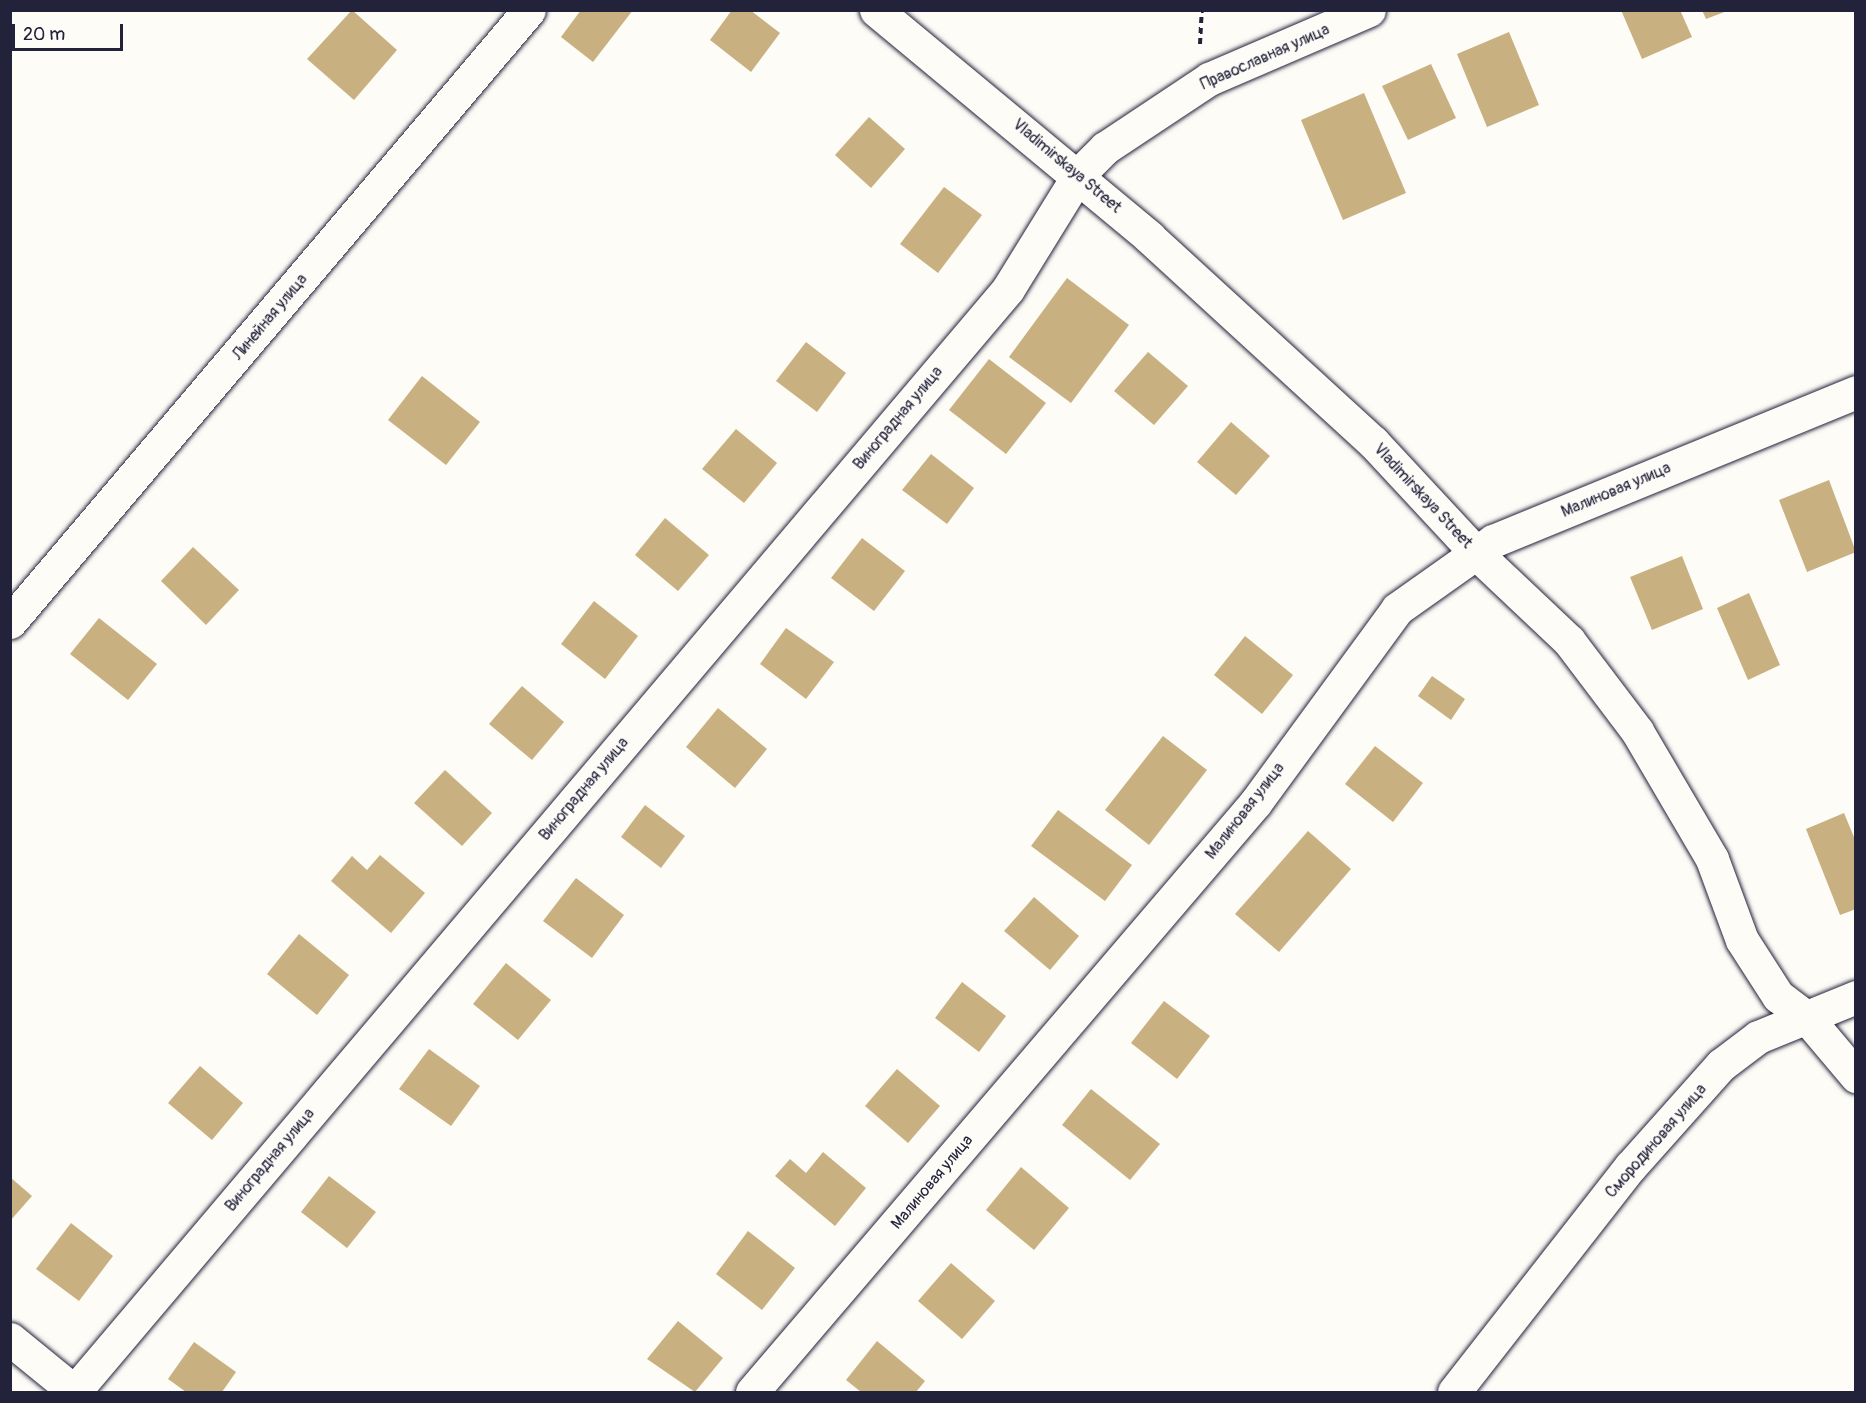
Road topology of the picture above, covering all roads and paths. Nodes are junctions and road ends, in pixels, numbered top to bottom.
1 (529, 10) edge
2 (876, 10) edge
3 (1369, 10) edge
4 (1079, 174) junction
5 (1856, 392) edge
6 (1476, 553) junction
7 (10, 622) edge
8 (1856, 997) edge
9 (1808, 1019) junction
10 (1856, 1076) edge
11 (10, 1340) edge
12 (74, 1392) edge
13 (752, 1392) edge
14 (1454, 1392) edge

1 - 7 street, Линейная улица
2 - 4 street, Vladimirskaya Street
3 - 4 street, Православная улица
4 - 6 street, Vladimirskaya Street
4 - 12 street, Виноградная улица
5 - 6 street, Малиновая улица
6 - 9 street, Vladimirskaya Street
6 - 13 street, Малиновая улица
8 - 9 street, Смородиновая улица
9 - 10 street, Vladimirskaya Street
9 - 14 street, Смородиновая улица
11 - 12 street

